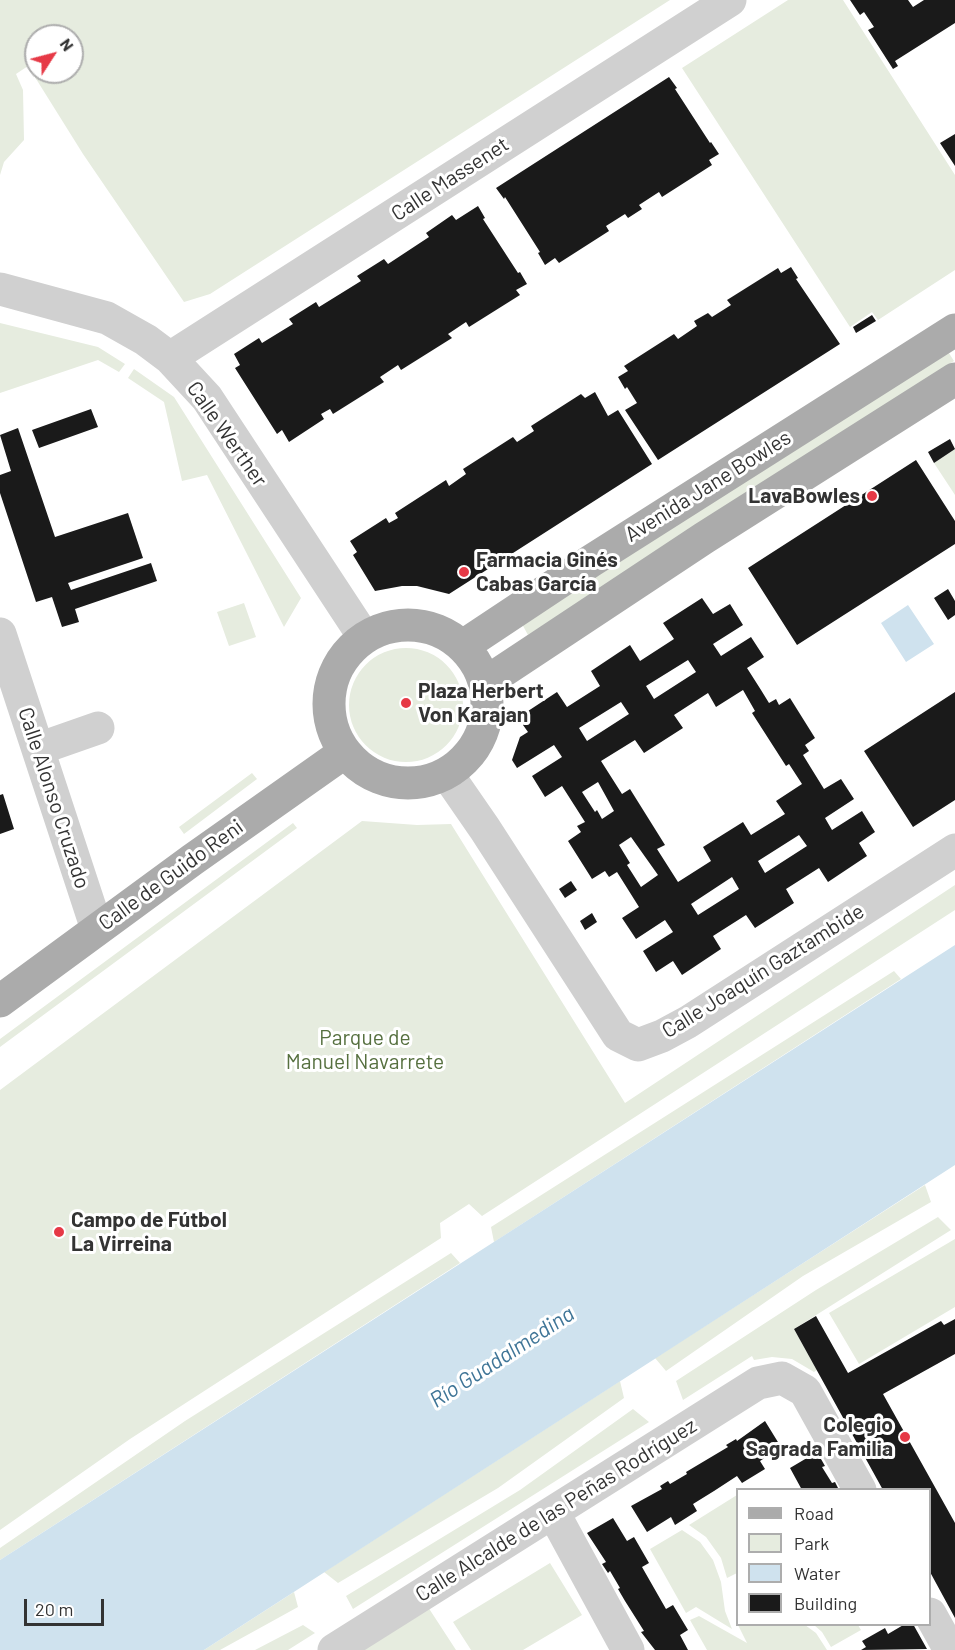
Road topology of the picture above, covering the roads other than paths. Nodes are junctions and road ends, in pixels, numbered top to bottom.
1 (730, 0) edge
2 (0, 289) edge
3 (955, 330) edge
4 (170, 358) junction
5 (955, 379) edge
6 (0, 634) edge
7 (364, 637) junction
8 (463, 646) junction
9 (485, 683) junction
10 (98, 728) dead end
11 (38, 749) junction
12 (345, 752) junction
13 (447, 774) junction
14 (955, 849) edge
15 (97, 929) junction
16 (0, 1001) edge
17 (859, 1488) edge
18 (553, 1512) junction
19 (931, 1616) edge
20 (334, 1650) edge
21 (628, 1650) edge
22 (950, 1650) edge

1 - 4 street, Calle Massenet
2 - 4 street, Calle Werther
3 - 8 main road, Avenida Jane Bowles
4 - 7 street, Calle Werther
5 - 9 main road, Avenida Jane Bowles
6 - 11 street, Calle Alonso Cruzado
7 - 8 main road
7 - 12 main road
8 - 9 main road
9 - 13 main road
10 - 11 street
11 - 15 street, Calle Alonso Cruzado
12 - 13 main road
12 - 15 main road, Calle de Guido Reni
13 - 14 street, Calle Joaquín Gaztambide
15 - 16 main road, Calle de Guido Reni
17 - 18 street, Calle Alcalde de las Peñas Rodríguez
18 - 20 street, Calle Alcalde de las Peñas Rodríguez
18 - 21 street
19 - 22 street

